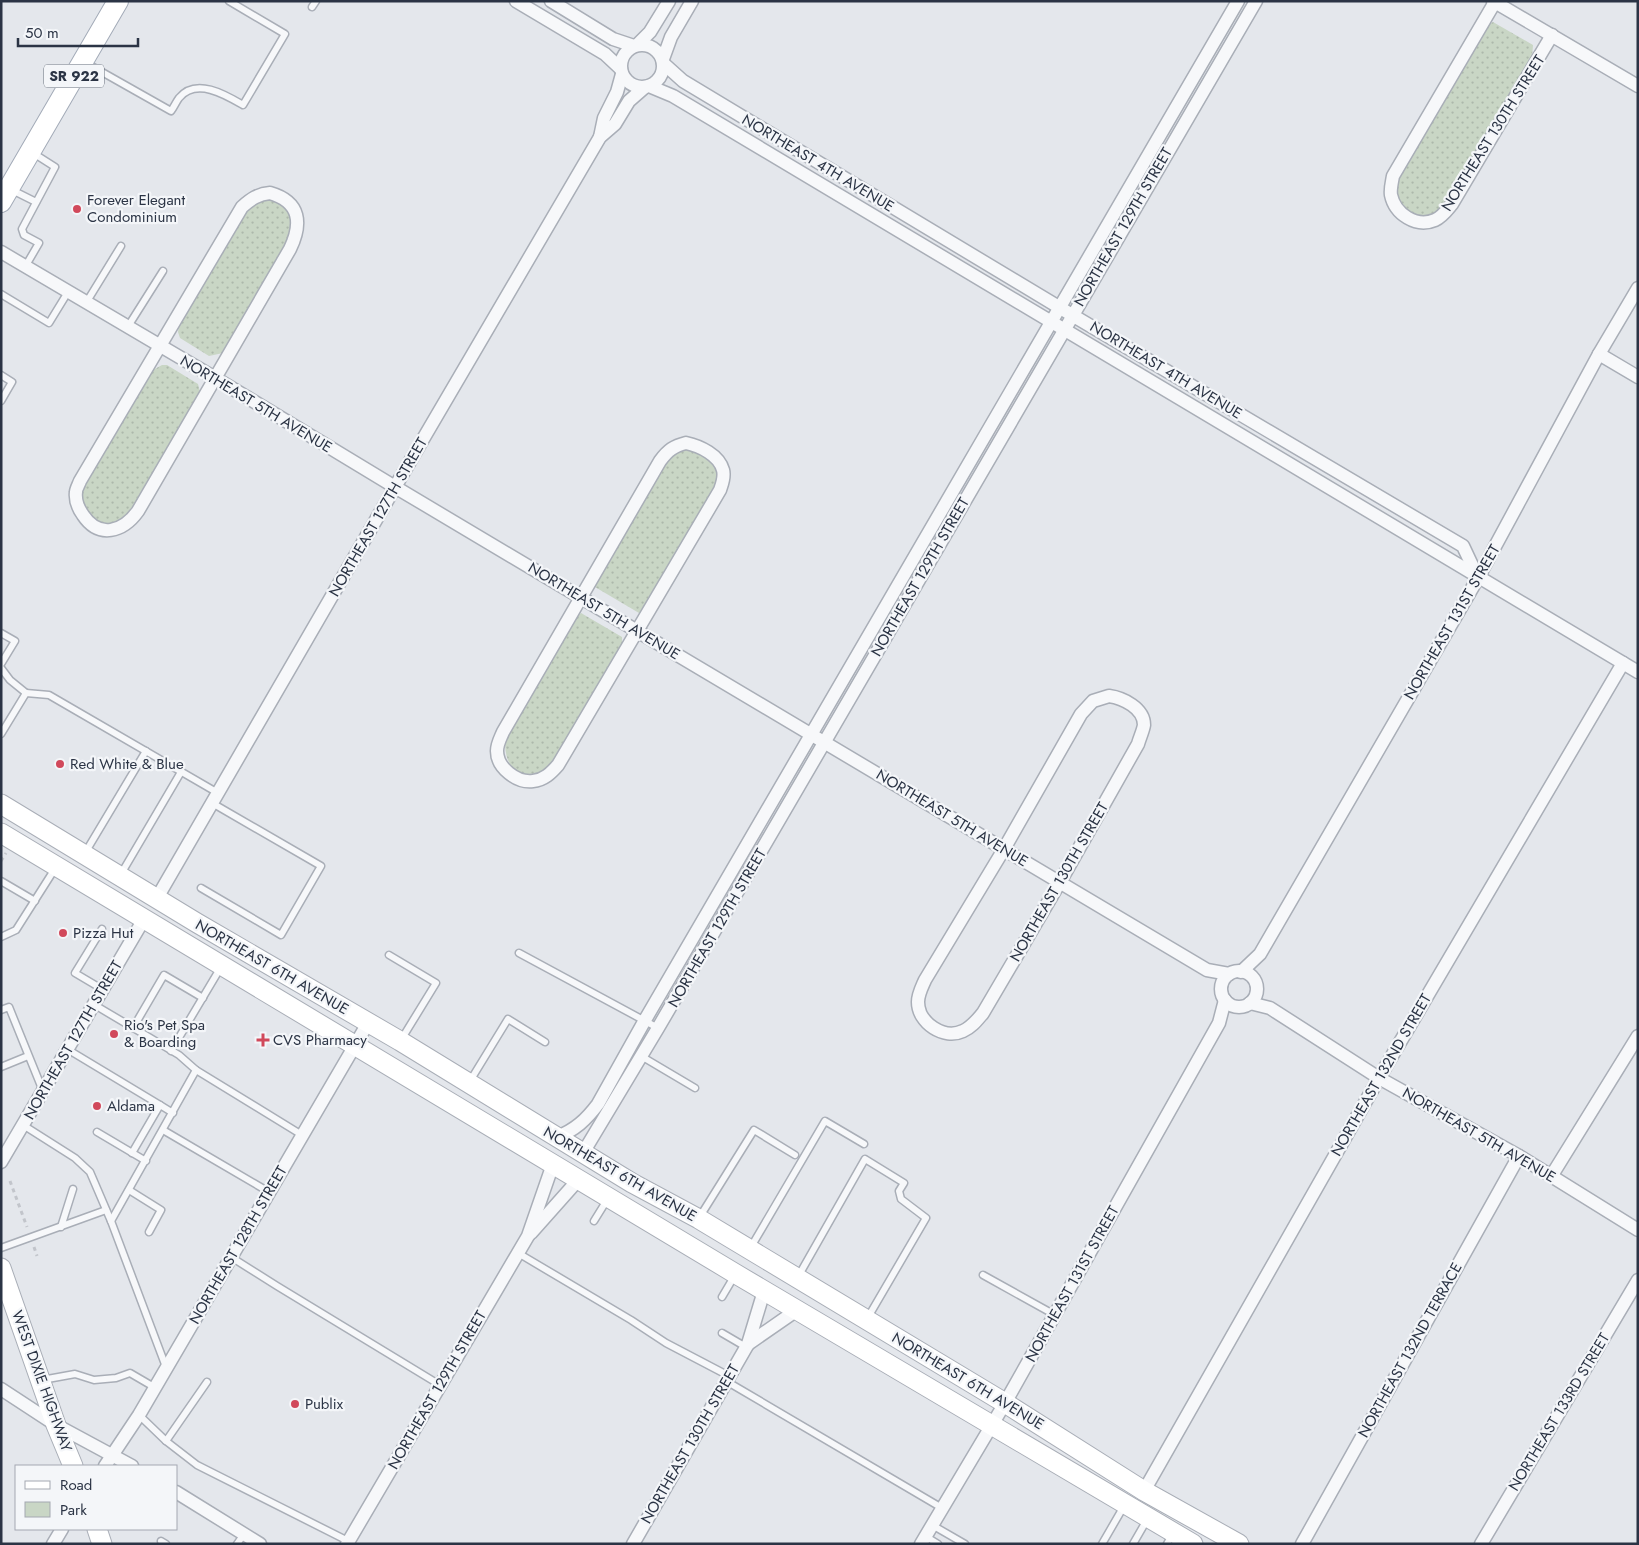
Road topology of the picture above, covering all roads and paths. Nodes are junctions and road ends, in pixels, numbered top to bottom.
1 (118, 1) edge
2 (228, 1) edge
3 (516, 1) edge
4 (551, 1) edge
5 (669, 1) edge
6 (692, 1) edge
7 (1238, 1) edge
8 (1256, 1) edge
9 (1494, 2) edge
10 (1552, 35) junction
11 (636, 45) junction
12 (82, 61) junction
13 (663, 61) junction
14 (622, 71) junction
15 (1638, 86) edge
16 (647, 87) junction
17 (600, 137) junction
18 (30, 151) junction
19 (5, 195) edge
20 (36, 202) junction
21 (121, 246) dead end
22 (1, 252) edge
23 (25, 267) junction
24 (163, 271) dead end
25 (1638, 288) edge
26 (68, 292) junction
27 (1, 294) edge
28 (86, 303) junction
29 (1060, 307) junction
30 (1072, 315) junction
31 (1051, 322) junction
32 (127, 328) junction
33 (1064, 330) junction
34 (160, 346) junction
35 (1599, 354) junction
36 (1, 375) edge
37 (1638, 377) edge
38 (215, 378) junction
39 (1, 401) edge
40 (395, 487) junction
41 (1478, 578) junction
42 (582, 598) junction
43 (637, 630) junction
44 (1, 633) edge
45 (1623, 663) junction
46 (1, 664) edge
47 (1, 668) edge
48 (1638, 672) edge
49 (26, 693) junction
50 (1, 734) edge
51 (811, 734) junction
52 (824, 742) junction
53 (146, 751) junction
54 (182, 772) junction
55 (215, 798) junction
56 (1, 804) edge
57 (1, 833) edge
58 (1004, 849) junction
59 (85, 854) junction
60 (56, 866) junction
61 (120, 876) junction
62 (1, 881) edge
63 (1060, 882) junction
64 (201, 888) dead end
65 (158, 898) junction
66 (35, 901) junction
67 (144, 919) junction
68 (197, 923) junction
69 (102, 928) dead end
70 (1, 937) edge
71 (519, 953) dead end
72 (1260, 954) junction
73 (389, 956) dead end
74 (222, 966) junction
75 (1207, 970) junction
76 (1235, 973) junction
77 (1256, 986) junction
78 (102, 989) junction
79 (1223, 995) junction
80 (203, 998) junction
81 (93, 1004) junction
82 (1245, 1005) junction
83 (1270, 1008) junction
84 (1, 1010) edge
85 (645, 1020) junction
86 (368, 1023) junction
87 (1219, 1023) junction
88 (133, 1028) junction
89 (658, 1028) junction
90 (1638, 1036) edge
91 (400, 1041) junction
92 (545, 1042) dead end
93 (355, 1046) junction
94 (68, 1049) junction
95 (171, 1051) junction
96 (28, 1056) junction
97 (642, 1056) junction
98 (1, 1066) edge
99 (196, 1070) junction
100 (1379, 1078) junction
101 (469, 1084) junction
102 (695, 1088) dead end
103 (43, 1091) junction
104 (160, 1105) junction
105 (173, 1113) junction
106 (23, 1125) junction
107 (163, 1130) junction
108 (97, 1132) dead end
109 (302, 1135) junction
110 (557, 1137) junction
111 (515, 1141) junction
112 (864, 1144) dead end
113 (132, 1153) junction
114 (583, 1153) junction
115 (795, 1155) dead end
116 (1519, 1156) junction
117 (146, 1161) junction
118 (1, 1162) edge
119 (553, 1164) junction
120 (1552, 1175) junction
121 (579, 1179) junction
122 (10, 1181) dead end
123 (632, 1183) junction
124 (73, 1189) dead end
125 (129, 1190) junction
126 (268, 1192) junction
127 (609, 1197) junction
128 (106, 1210) junction
129 (699, 1219) junction
130 (111, 1221) junction
131 (594, 1221) dead end
132 (61, 1227) junction
133 (1638, 1230) edge
134 (149, 1232) dead end
135 (528, 1236) junction
136 (31, 1238) junction
137 (1, 1248) edge
138 (749, 1250) junction
139 (518, 1253) junction
140 (37, 1256) dead end
141 (231, 1257) junction
142 (736, 1274) junction
143 (3, 1275) edge
144 (983, 1275) dead end
145 (797, 1279) junction
146 (1638, 1280) edge
147 (764, 1291) junction
148 (722, 1297) dead end
149 (797, 1310) junction
150 (1055, 1315) junction
151 (866, 1320) junction
152 (722, 1333) dead end
153 (747, 1346) junction
154 (166, 1368) junction
155 (728, 1378) junction
156 (40, 1381) junction
157 (207, 1382) dead end
158 (440, 1385) junction
159 (154, 1387) junction
160 (1, 1389) edge
161 (1005, 1403) junction
162 (139, 1415) junction
163 (992, 1424) junction
164 (56, 1425) junction
165 (166, 1441) junction
166 (109, 1461) edge
167 (73, 1465) edge
168 (127, 1465) edge
169 (1144, 1491) junction
170 (178, 1493) edge
171 (1126, 1504) junction
172 (942, 1508) junction
173 (1148, 1517) junction
174 (61, 1530) edge
175 (96, 1530) edge
176 (926, 1535) edge
177 (1170, 1538) edge
178 (240, 1539) edge
179 (348, 1542) edge
180 (54, 1544) edge
181 (102, 1544) edge
182 (162, 1544) edge
183 (166, 1544) edge
184 (260, 1544) edge
185 (633, 1544) edge
186 (938, 1544) edge
187 (965, 1544) edge
188 (1102, 1544) edge
189 (1133, 1544) edge
190 (1193, 1544) edge
191 (1239, 1544) edge
192 (1302, 1544) edge
193 (1481, 1544) edge

1 - 12 main road, SR 922
2 - 12 lane
3 - 14 street
4 - 11 street
5 - 11 street
6 - 13 street
7 - 29 street, NORTHEAST 129TH STREET
8 - 30 street, NORTHEAST 129TH STREET
9 - 10 street
9 - 10 street, NORTHEAST 130TH STREET
10 - 15 street
11 - 13 street
11 - 14 street
12 - 18 main road, SR 922
13 - 16 street
13 - 29 street, NORTHEAST 4TH AVENUE
14 - 16 street
14 - 17 street, NORTHEAST 127TH STREET
16 - 17 street, NORTHEAST 127TH STREET
16 - 31 street, NORTHEAST 4TH AVENUE
17 - 40 street, NORTHEAST 127TH STREET
18 - 19 main road, SR 922
18 - 20 lane
19 - 20 lane
20 - 23 lane
21 - 28 lane
22 - 23 street, NORTHEAST 5TH AVENUE
23 - 26 street, NORTHEAST 5TH AVENUE
24 - 32 lane
25 - 35 street, NORTHEAST 131ST STREET
26 - 27 lane
26 - 28 street, NORTHEAST 5TH AVENUE
28 - 32 street, NORTHEAST 5TH AVENUE
29 - 30 street, NORTHEAST 4TH AVENUE
29 - 31 street, NORTHEAST 129TH STREET
30 - 33 street, NORTHEAST 129TH STREET
30 - 41 street, NORTHEAST 4TH AVENUE
31 - 33 street, NORTHEAST 4TH AVENUE
31 - 51 street, NORTHEAST 129TH STREET
32 - 34 street, NORTHEAST 5TH AVENUE
33 - 41 street, NORTHEAST 4TH AVENUE
33 - 52 street, NORTHEAST 129TH STREET
34 - 38 street, NORTHEAST 5TH AVENUE
34 - 38 street
34 - 38 street
35 - 37 street
35 - 41 street, NORTHEAST 131ST STREET
36 - 39 lane
38 - 40 street, NORTHEAST 5TH AVENUE
40 - 42 street, NORTHEAST 5TH AVENUE
40 - 55 street, NORTHEAST 127TH STREET
41 - 45 street, NORTHEAST 4TH AVENUE
41 - 72 street, NORTHEAST 131ST STREET
42 - 43 street, NORTHEAST 5TH AVENUE
42 - 43 street
42 - 43 street
43 - 51 street, NORTHEAST 5TH AVENUE
44 - 46 lane
45 - 48 street, NORTHEAST 4TH AVENUE
45 - 100 street, NORTHEAST 132ND STREET
47 - 49 lane
49 - 50 lane
49 - 53 lane
51 - 52 street, NORTHEAST 5TH AVENUE
51 - 85 street, NORTHEAST 129TH STREET
52 - 58 street, NORTHEAST 5TH AVENUE
52 - 89 street, NORTHEAST 129TH STREET
53 - 54 lane
53 - 59 lane
54 - 55 lane
54 - 61 lane
55 - 64 lane
55 - 65 street, NORTHEAST 127TH STREET
56 - 59 main road, NORTHEAST 6TH AVENUE
57 - 60 main road, NORTHEAST 6TH AVENUE
58 - 63 street, NORTHEAST 5TH AVENUE
58 - 63 street, NORTHEAST 130TH STREET
58 - 63 street, NORTHEAST 130TH STREET
59 - 61 main road, NORTHEAST 6TH AVENUE
60 - 66 lane
60 - 67 main road, NORTHEAST 6TH AVENUE
61 - 65 main road, NORTHEAST 6TH AVENUE
62 - 66 lane
63 - 75 street, NORTHEAST 5TH AVENUE
65 - 68 main road, NORTHEAST 6TH AVENUE
66 - 70 lane
67 - 68 main road
67 - 74 main road, NORTHEAST 6TH AVENUE
67 - 78 street, NORTHEAST 127TH STREET
68 - 86 main road, NORTHEAST 6TH AVENUE
69 - 78 lane
71 - 85 lane
72 - 76 street, NORTHEAST 131ST STREET
72 - 77 street, NORTHEAST 131ST STREET
73 - 91 lane
74 - 80 lane
74 - 93 main road, NORTHEAST 6TH AVENUE
75 - 76 street, NORTHEAST 5TH AVENUE
75 - 79 street, NORTHEAST 5TH AVENUE
76 - 77 street
76 - 79 street
77 - 82 street
77 - 83 street, NORTHEAST 5TH AVENUE
78 - 81 street, NORTHEAST 127TH STREET
79 - 82 street
79 - 87 street, NORTHEAST 131ST STREET
80 - 88 lane
80 - 95 lane
81 - 88 lane
81 - 94 street, NORTHEAST 127TH STREET
82 - 83 street, NORTHEAST 5TH AVENUE
82 - 87 street, NORTHEAST 131ST STREET
83 - 100 street, NORTHEAST 5TH AVENUE
84 - 96 lane
85 - 89 lane
85 - 110 street, NORTHEAST 129TH STREET
86 - 91 main road, NORTHEAST 6TH AVENUE
86 - 93 street, NORTHEAST 128TH STREET
87 - 150 street, NORTHEAST 131ST STREET
88 - 95 lane
89 - 97 street, NORTHEAST 129TH STREET
90 - 120 street
91 - 101 main road, NORTHEAST 6TH AVENUE
92 - 101 lane
93 - 109 street, NORTHEAST 128TH STREET
93 - 111 main road, NORTHEAST 6TH AVENUE
94 - 103 street, NORTHEAST 127TH STREET
94 - 104 lane
95 - 99 lane
96 - 98 lane
96 - 103 lane
97 - 102 lane
97 - 114 street, NORTHEAST 129TH STREET
99 - 105 lane
99 - 109 lane
100 - 116 street, NORTHEAST 5TH AVENUE
100 - 169 street, NORTHEAST 132ND STREET
101 - 110 main road, NORTHEAST 6TH AVENUE
103 - 106 street, NORTHEAST 127TH STREET
104 - 105 lane
104 - 113 lane
105 - 107 lane
106 - 118 street, NORTHEAST 127TH STREET
106 - 128 lane
107 - 117 lane
107 - 126 lane
108 - 113 lane
109 - 126 street, NORTHEAST 128TH STREET
110 - 114 main road, NORTHEAST 6TH AVENUE
111 - 114 main road
111 - 119 main road, NORTHEAST 6TH AVENUE
112 - 138 lane
113 - 117 lane
114 - 123 main road, NORTHEAST 6TH AVENUE
115 - 129 lane
116 - 120 street, NORTHEAST 5TH AVENUE
116 - 192 street, NORTHEAST 132ND TERRACE
117 - 125 lane
119 - 121 main road, NORTHEAST 6TH AVENUE
119 - 123 main road
119 - 135 street, NORTHEAST 129TH STREET
120 - 133 street, NORTHEAST 5TH AVENUE
121 - 127 main road, NORTHEAST 6TH AVENUE
121 - 135 street, NORTHEAST 129TH STREET
122 - 136 path
123 - 129 main road, NORTHEAST 6TH AVENUE
124 - 132 lane
125 - 130 lane
125 - 134 lane
126 - 141 street, NORTHEAST 128TH STREET
127 - 131 lane
127 - 142 main road, NORTHEAST 6TH AVENUE
128 - 130 lane
128 - 132 lane
129 - 138 main road, NORTHEAST 6TH AVENUE
130 - 154 lane
132 - 136 lane
135 - 139 street, NORTHEAST 129TH STREET
136 - 137 lane
136 - 140 path
138 - 145 main road, NORTHEAST 6TH AVENUE
139 - 155 lane
139 - 158 street, NORTHEAST 129TH STREET
141 - 154 street, NORTHEAST 128TH STREET
141 - 158 lane
142 - 147 main road, NORTHEAST 6TH AVENUE
142 - 148 lane
143 - 156 main road, WEST DIXIE HIGHWAY
144 - 150 lane
145 - 151 main road, NORTHEAST 6TH AVENUE
145 - 151 lane
146 - 193 street, NORTHEAST 133RD STREET
147 - 149 main road, NORTHEAST 6TH AVENUE
147 - 153 street, NORTHEAST 130TH STREET
149 - 153 street, NORTHEAST 130TH STREET
149 - 163 main road, NORTHEAST 6TH AVENUE
150 - 161 street, NORTHEAST 131ST STREET
151 - 161 main road, NORTHEAST 6TH AVENUE
152 - 153 lane
153 - 155 street, NORTHEAST 130TH STREET
154 - 159 street, NORTHEAST 128TH STREET
155 - 172 lane
155 - 185 street, NORTHEAST 130TH STREET
156 - 159 lane
156 - 164 main road, WEST DIXIE HIGHWAY
157 - 165 lane
158 - 179 street, NORTHEAST 129TH STREET
159 - 162 street, NORTHEAST 128TH STREET
160 - 164 street
161 - 163 street, NORTHEAST 131ST STREET
161 - 169 main road, NORTHEAST 6TH AVENUE
162 - 165 lane
162 - 166 street, NORTHEAST 128TH STREET
163 - 171 main road, NORTHEAST 6TH AVENUE
163 - 172 street, NORTHEAST 131ST STREET
164 - 166 street
164 - 167 main road, WEST DIXIE HIGHWAY
165 - 179 lane
166 - 168 street
169 - 191 main road, NORTHEAST 6TH AVENUE
170 - 178 street
171 - 173 main road, NORTHEAST 6TH AVENUE
171 - 188 lane
172 - 176 street, NORTHEAST 131ST STREET
173 - 177 main road, NORTHEAST 6TH AVENUE
173 - 189 lane
174 - 180 street
175 - 181 main road
176 - 186 lane
176 - 187 lane
177 - 190 main road, NORTHEAST 6TH AVENUE
178 - 184 street
182 - 183 lane

